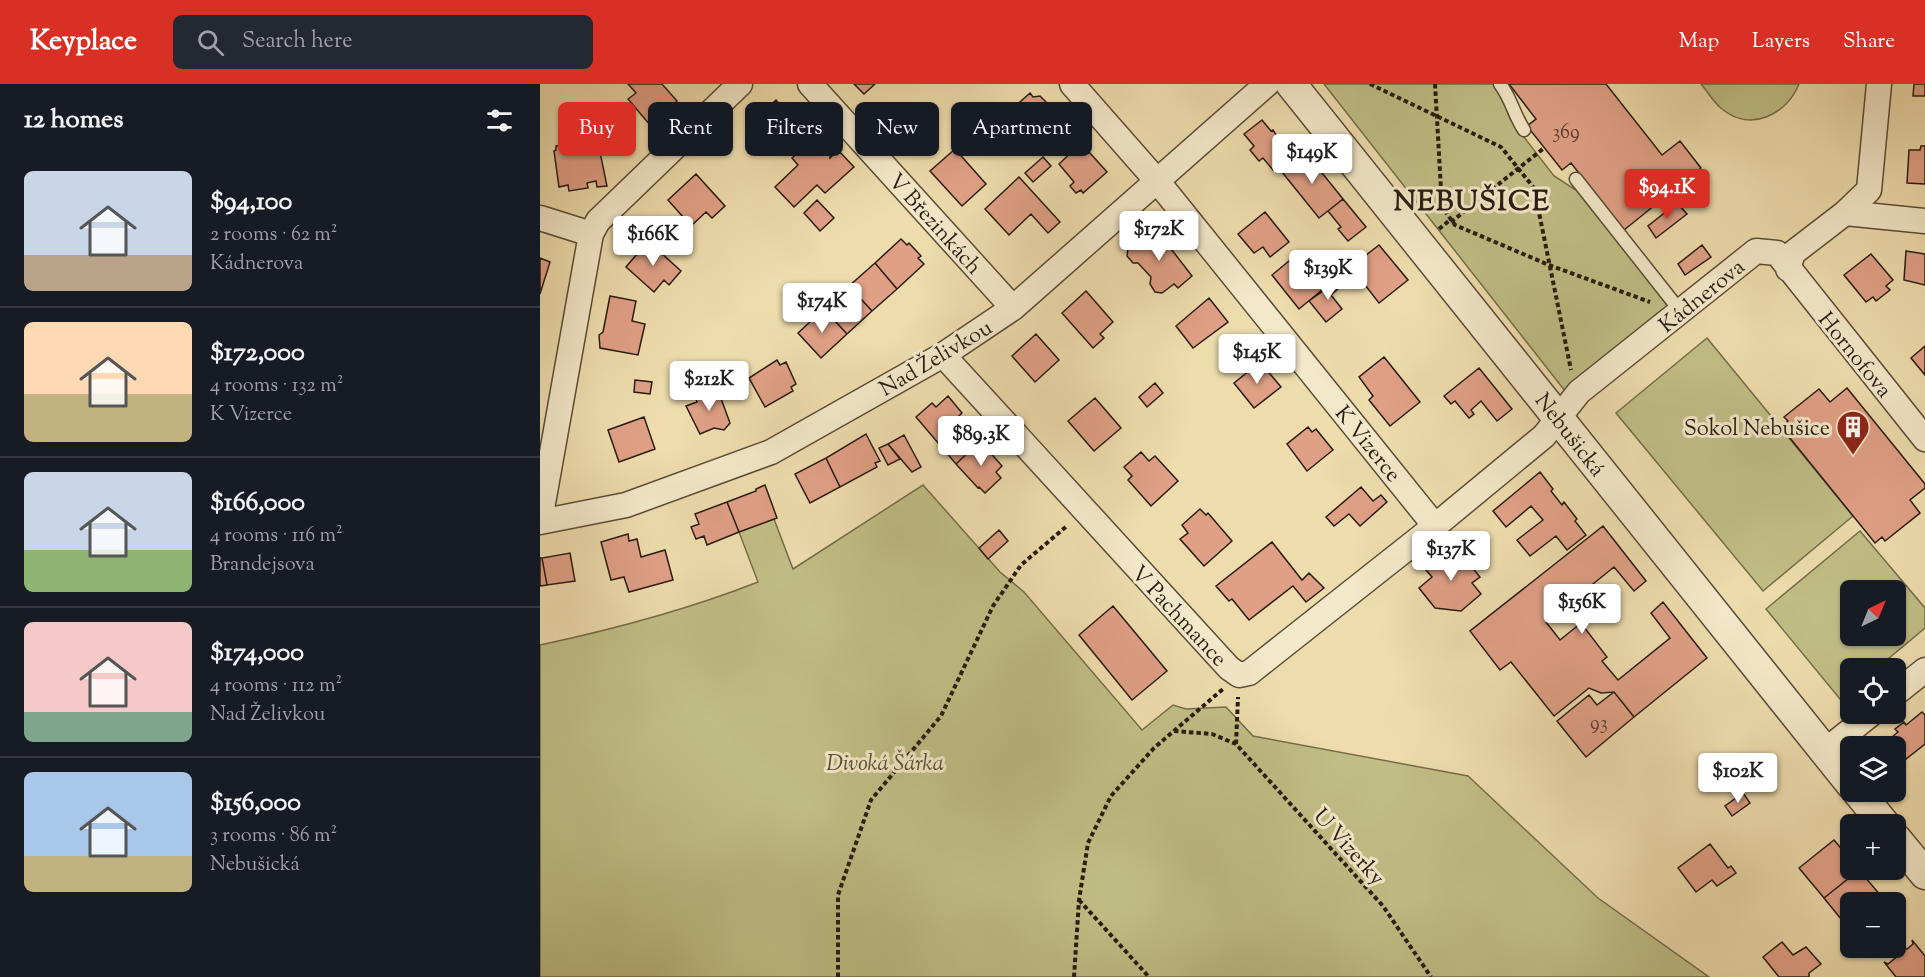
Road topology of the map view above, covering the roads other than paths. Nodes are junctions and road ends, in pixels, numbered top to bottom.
1 (740, 84) edge
2 (810, 84) edge
3 (1072, 84) edge
4 (1267, 84) edge
5 (1291, 84) edge
6 (1500, 84) edge
7 (1880, 84) edge
8 (1524, 130) dead end
9 (1576, 179) dead end
10 (1158, 182) junction
11 (1845, 213) junction
12 (540, 218) edge
13 (1925, 221) edge
14 (591, 234) junction
15 (1788, 269) junction
16 (1013, 308) junction
17 (1678, 308) junction
18 (943, 355) junction
19 (1558, 418) junction
20 (1925, 439) edge
21 (540, 521) edge
22 (1435, 526) junction
23 (1925, 670) edge
24 (1906, 685) edge
25 (1858, 724) edge
26 (1824, 751) junction
27 (1840, 771) edge
28 (1866, 802) edge
29 (1876, 814) edge
30 (1906, 851) edge
31 (1925, 874) edge

1 - 14 street
2 - 16 street, V Březinkách
3 - 10 street, K Vizerce
4 - 10 street, Nad Želivkou
5 - 19 street, Nebušická
6 - 8 lane
7 - 11 street
9 - 17 lane
10 - 16 street, Nad Želivkou
10 - 22 street, K Vizerce
11 - 13 street
11 - 15 street
12 - 14 street
14 - 21 street
15 - 17 street, Kádnerova
15 - 20 street, Hornofova
16 - 18 street, Nad Želivkou
17 - 19 street, Kádnerova
18 - 21 street, Nad Želivkou
18 - 22 street, V Pachmance
19 - 22 street, V Pachmance
19 - 26 street, Nebušická
23 - 24 street
25 - 26 street
26 - 27 street, Nebušická
28 - 29 street
30 - 31 street

